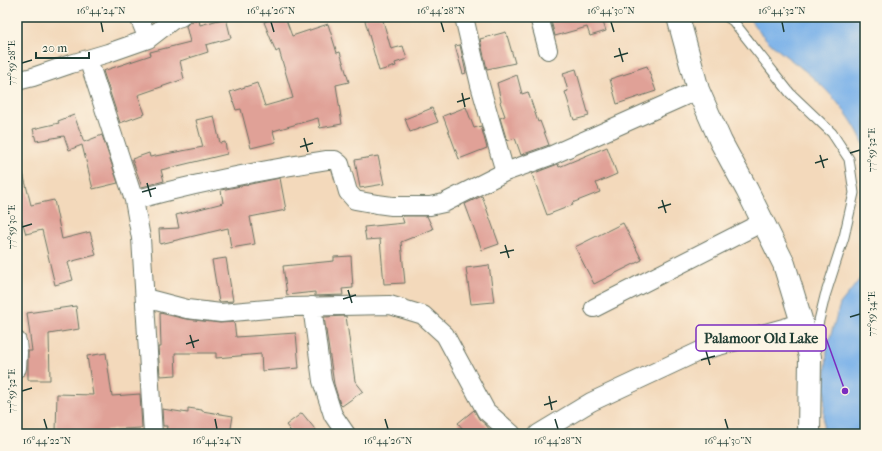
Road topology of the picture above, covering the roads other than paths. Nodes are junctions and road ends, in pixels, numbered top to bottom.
1 (139, 17) edge
2 (181, 17) edge
3 (464, 17) edge
4 (539, 17) edge
5 (678, 17) edge
6 (727, 17) edge
7 (148, 39) junction
8 (548, 50) dead end
9 (88, 59) junction
10 (17, 81) edge
11 (698, 90) junction
12 (505, 172) junction
13 (134, 200) junction
14 (763, 222) junction
15 (145, 298) junction
16 (312, 306) junction
17 (594, 308) dead end
18 (802, 323) junction
19 (17, 341) edge
20 (810, 358) junction
21 (17, 368) edge
22 (153, 434) edge
23 (346, 434) edge
24 (512, 434) edge
25 (538, 434) edge
26 (809, 434) edge

1 - 7 street
2 - 7 street
3 - 12 street
4 - 8 street
5 - 11 street
6 - 20 lane
7 - 9 street
9 - 10 street
9 - 13 street
11 - 12 street
11 - 14 street
12 - 13 street
13 - 15 street
14 - 17 street
14 - 18 street
15 - 16 street
15 - 22 street
16 - 23 street
16 - 24 street
18 - 20 street
18 - 25 street
19 - 21 street
20 - 26 street

